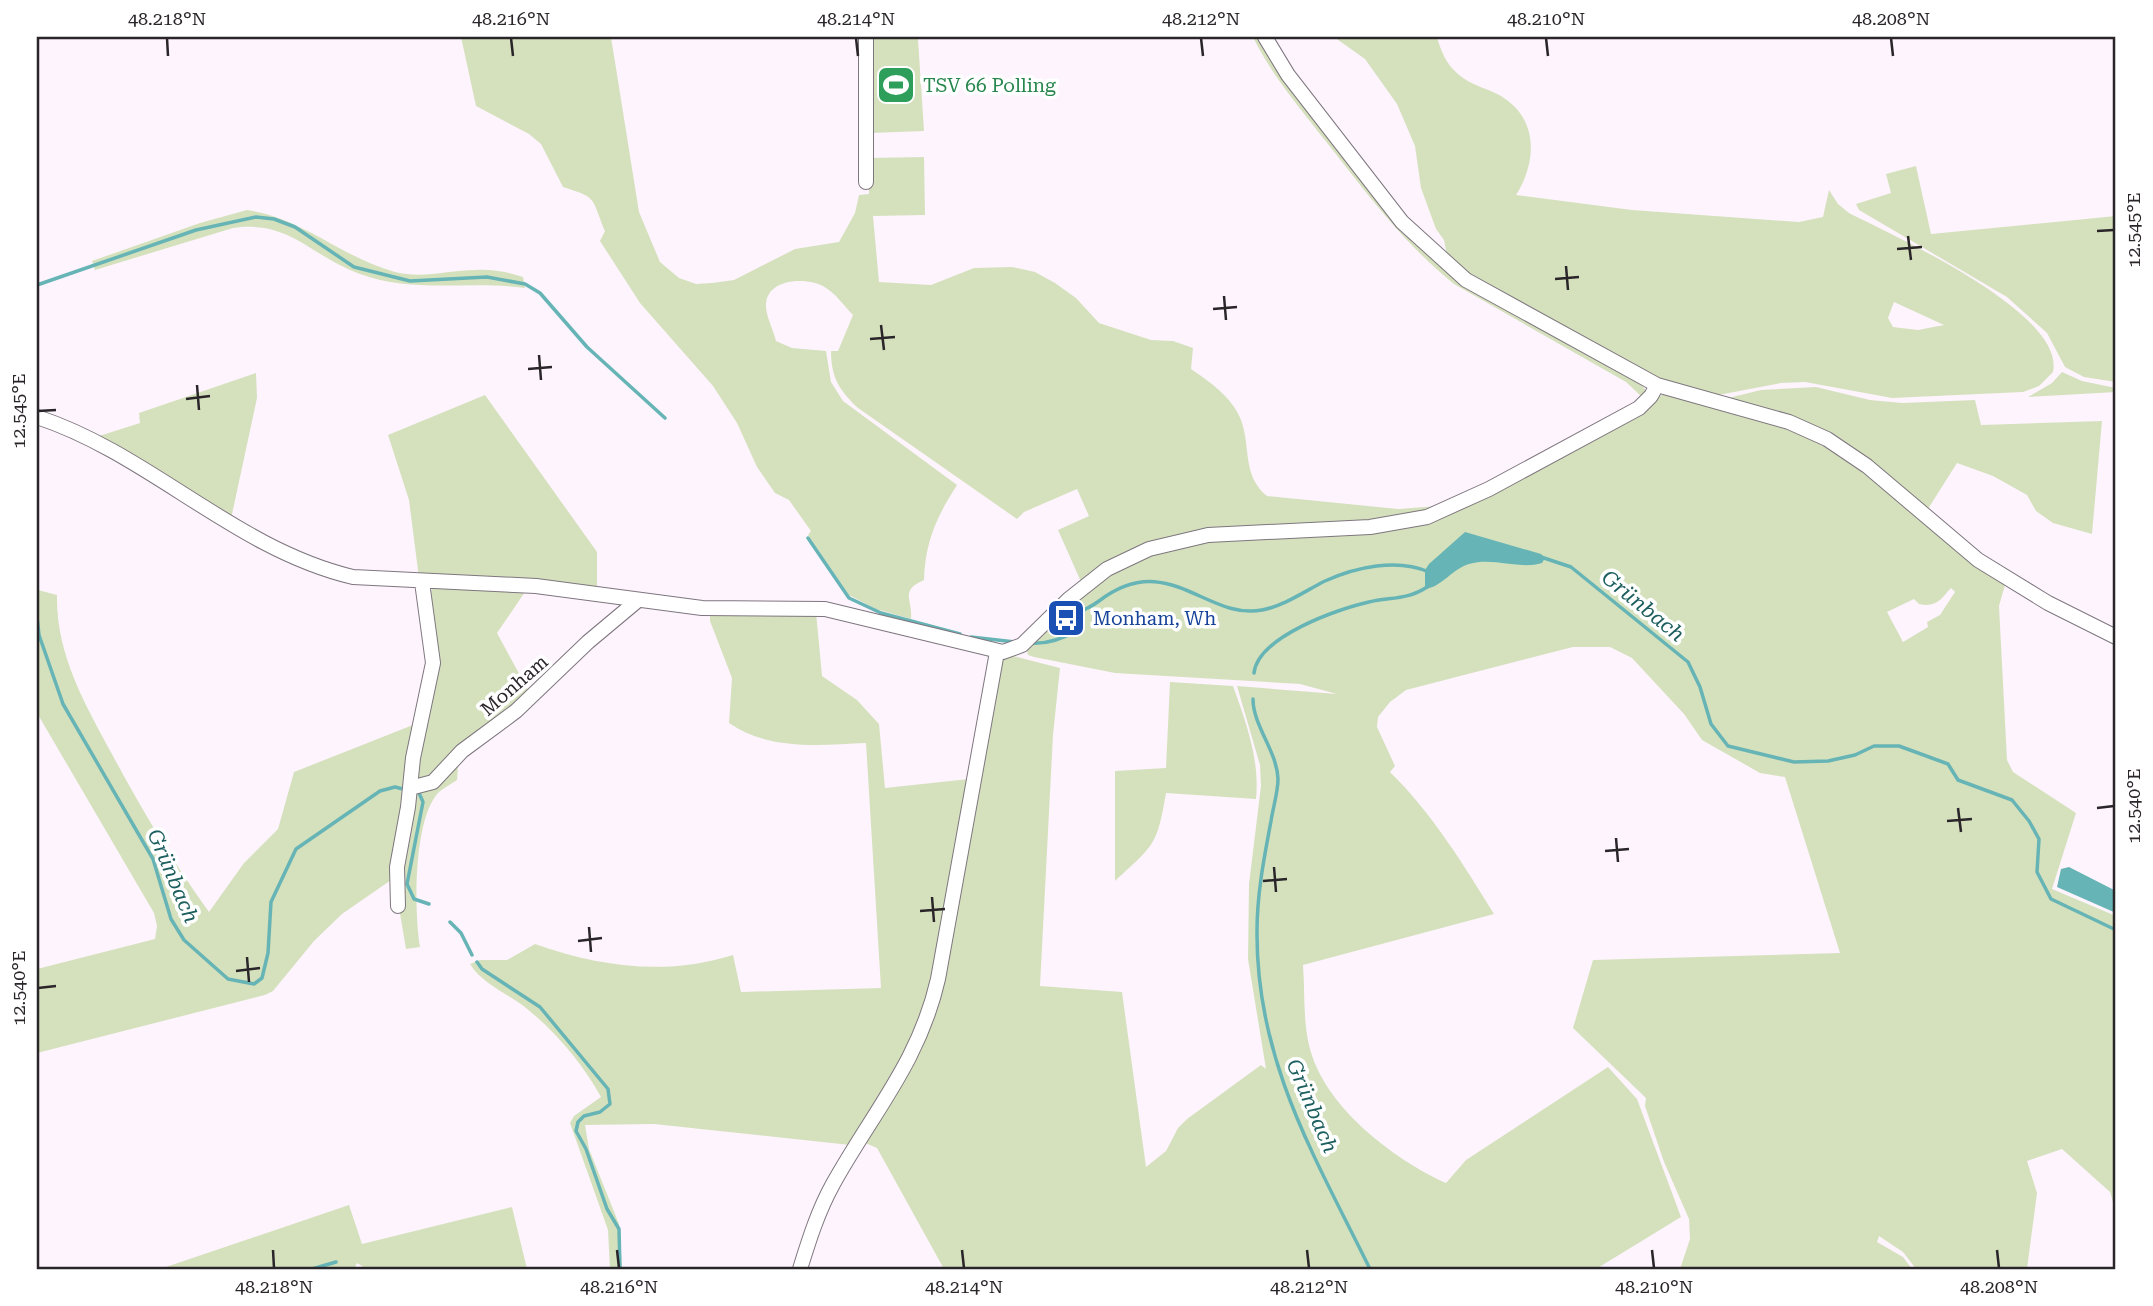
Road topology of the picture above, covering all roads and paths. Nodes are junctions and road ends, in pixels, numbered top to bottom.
1 (866, 37) edge
2 (1265, 37) edge
3 (866, 182) dead end
4 (1657, 385) junction
5 (37, 417) edge
6 (422, 582) junction
7 (637, 601) junction
8 (2116, 637) edge
9 (997, 652) junction
10 (410, 788) junction
11 (398, 906) dead end
12 (800, 1269) edge

1 - 3 street
2 - 4 street
4 - 8 street
4 - 9 street
5 - 6 street
6 - 7 street
6 - 10 street
7 - 9 street
7 - 10 street, Monham
9 - 12 street
10 - 11 street

